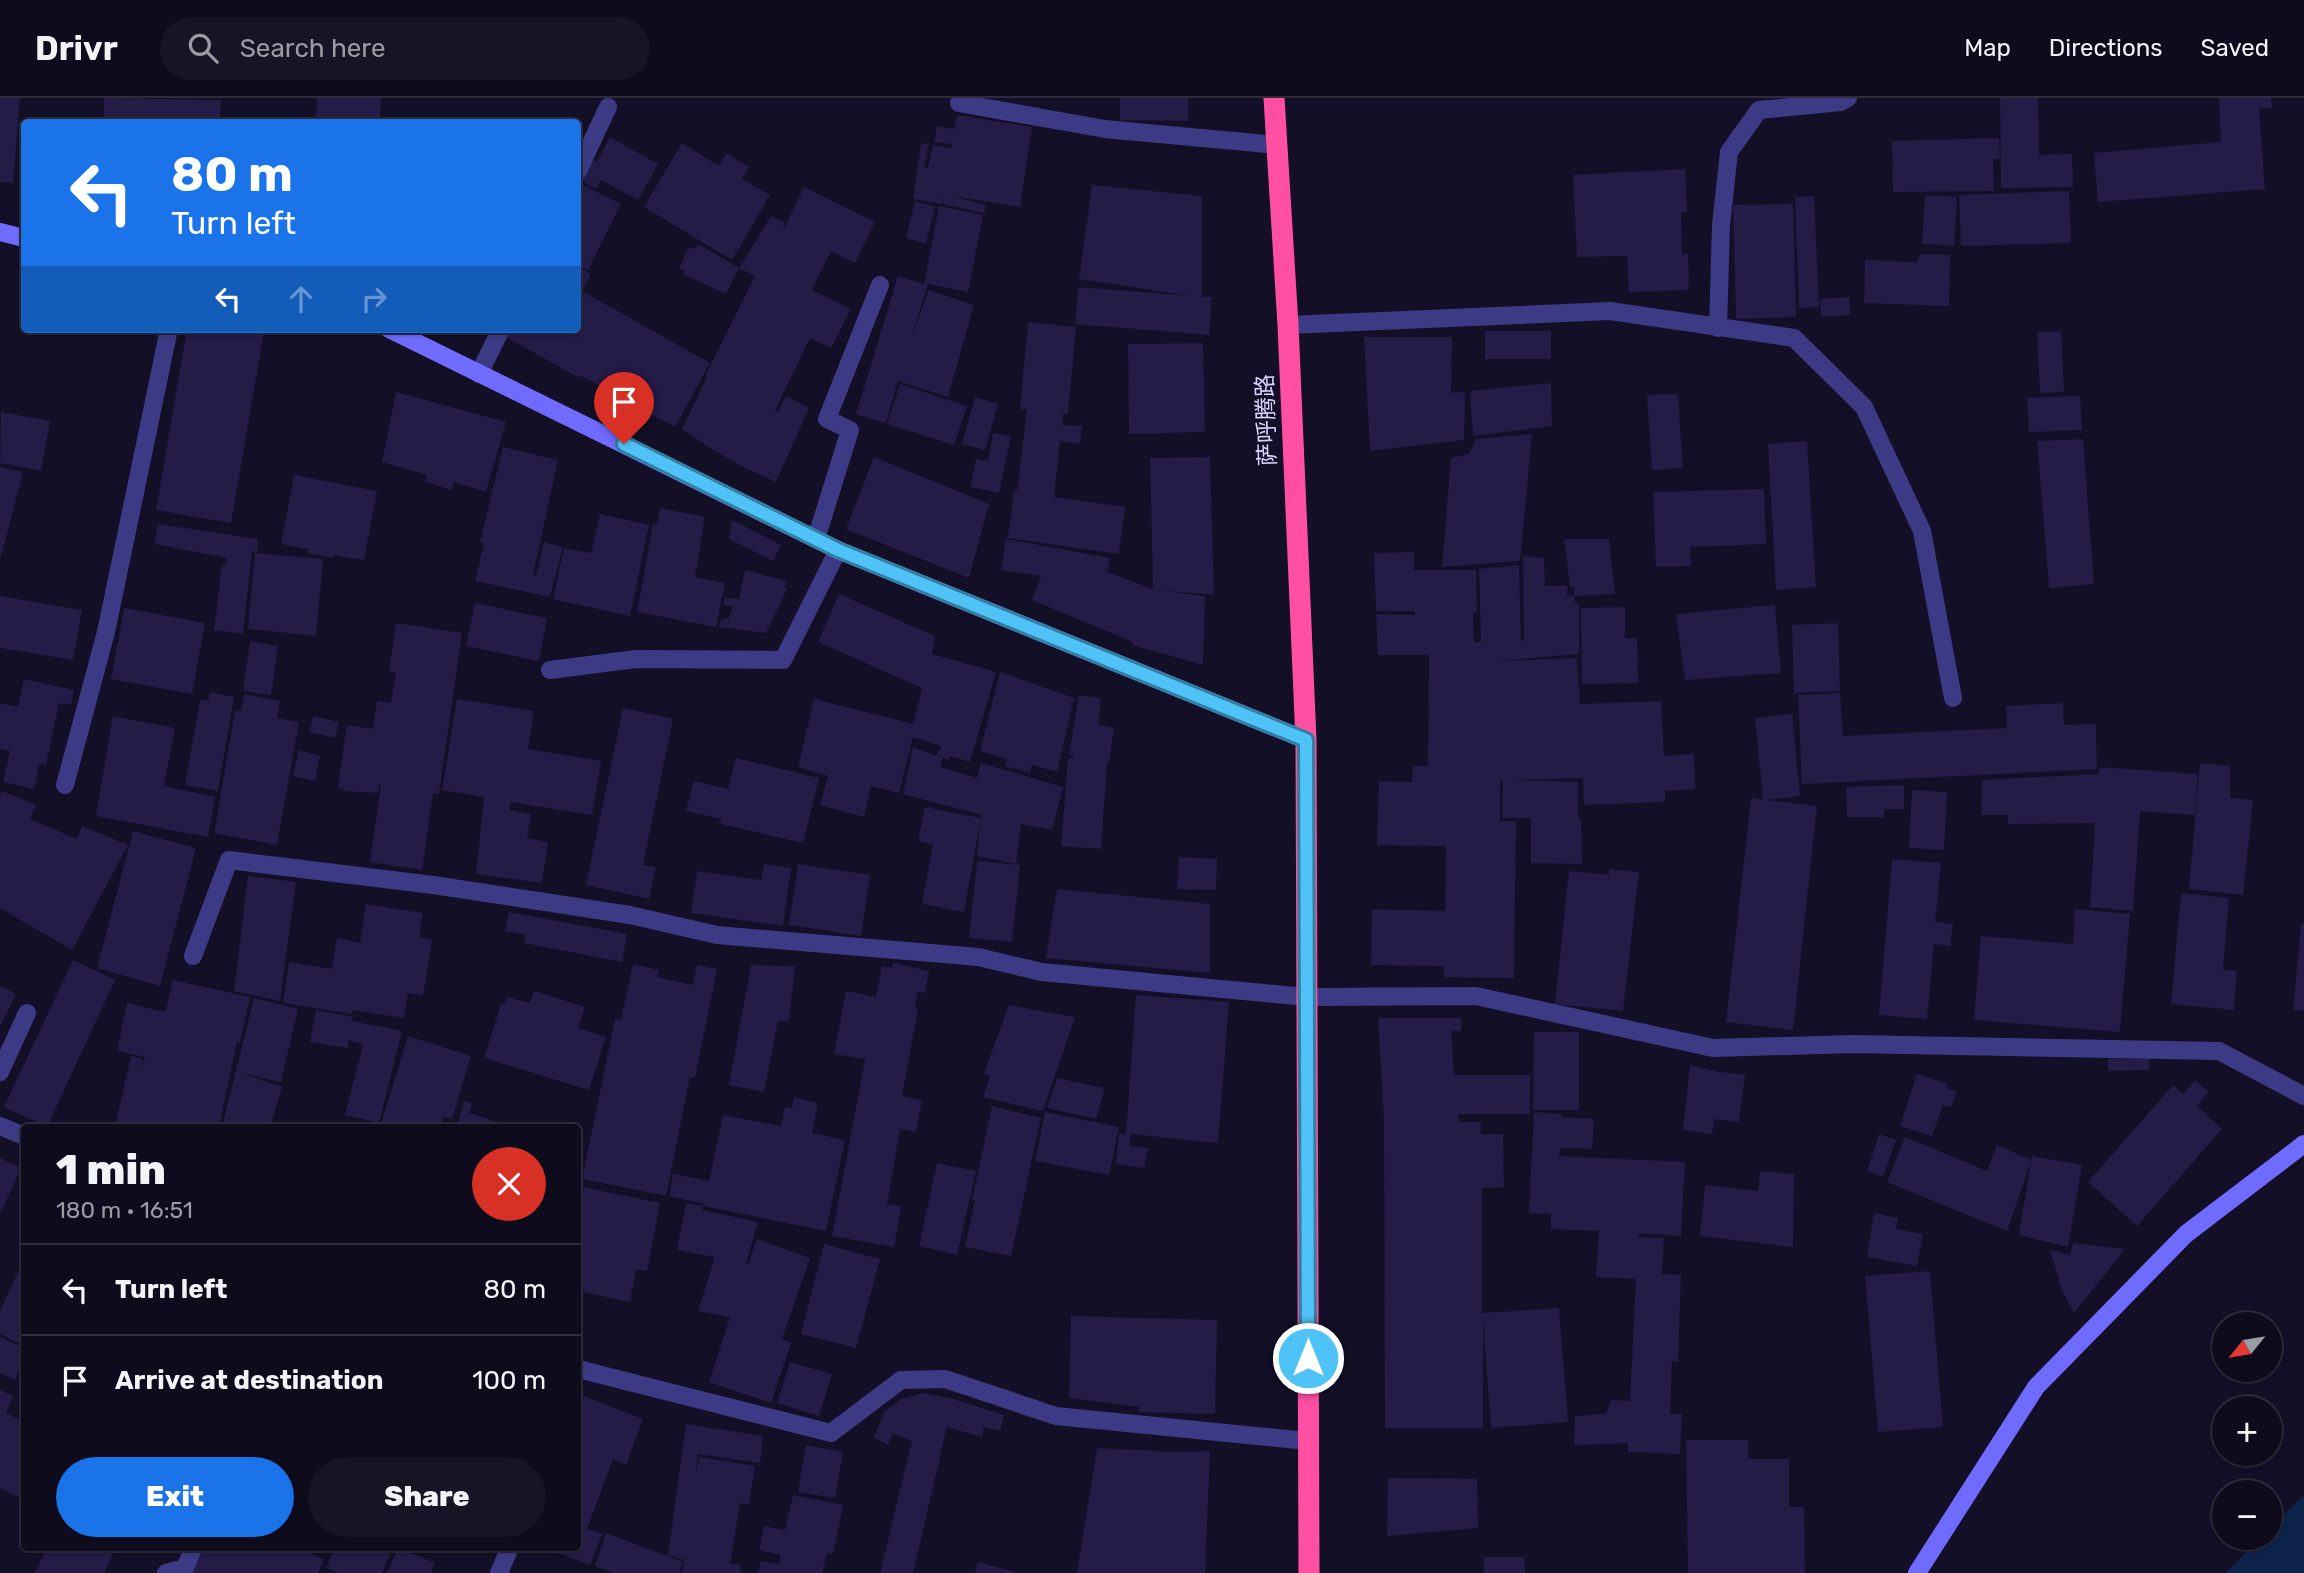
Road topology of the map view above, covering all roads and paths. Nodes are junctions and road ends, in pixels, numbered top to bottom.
1 (1274, 98) edge
2 (1848, 98) edge
3 (960, 103) dead end
4 (608, 107) dead end
5 (1277, 145) junction
6 (581, 165) edge
7 (0, 232) edge
8 (21, 237) edge
9 (880, 285) dead end
10 (1288, 325) junction
11 (1718, 328) junction
12 (168, 333) edge
13 (397, 333) edge
14 (499, 333) edge
15 (479, 374) junction
16 (816, 539) junction
17 (838, 550) junction
18 (550, 670) dead end
19 (1953, 698) dead end
20 (1306, 740) junction
21 (65, 785) dead end
22 (193, 956) dead end
23 (1307, 997) junction
24 (27, 1013) dead end
25 (0, 1072) edge
26 (2304, 1096) edge
27 (0, 1126) edge
28 (21, 1135) edge
29 (2304, 1144) edge
30 (581, 1372) edge
31 (1308, 1441) junction
32 (192, 1551) edge
33 (508, 1551) edge
34 (166, 1573) edge
35 (499, 1573) edge
36 (1309, 1573) edge
37 (1917, 1573) edge

1 - 5 highway, 萨呼腾路
2 - 11 lane
3 - 5 lane
4 - 6 lane
5 - 10 highway, 萨呼腾路
7 - 8 street
9 - 16 lane
10 - 11 lane
10 - 20 highway, 萨呼腾路
11 - 19 lane
12 - 21 lane
13 - 15 street
14 - 15 lane
15 - 16 street
16 - 17 street
17 - 18 lane
17 - 20 street
20 - 23 highway, 萨呼腾路
22 - 23 lane
23 - 26 lane
23 - 31 highway, 萨呼腾路
24 - 25 lane
27 - 28 lane
29 - 37 street
30 - 31 lane
31 - 36 highway, 萨呼腾路
32 - 34 lane
33 - 35 lane

